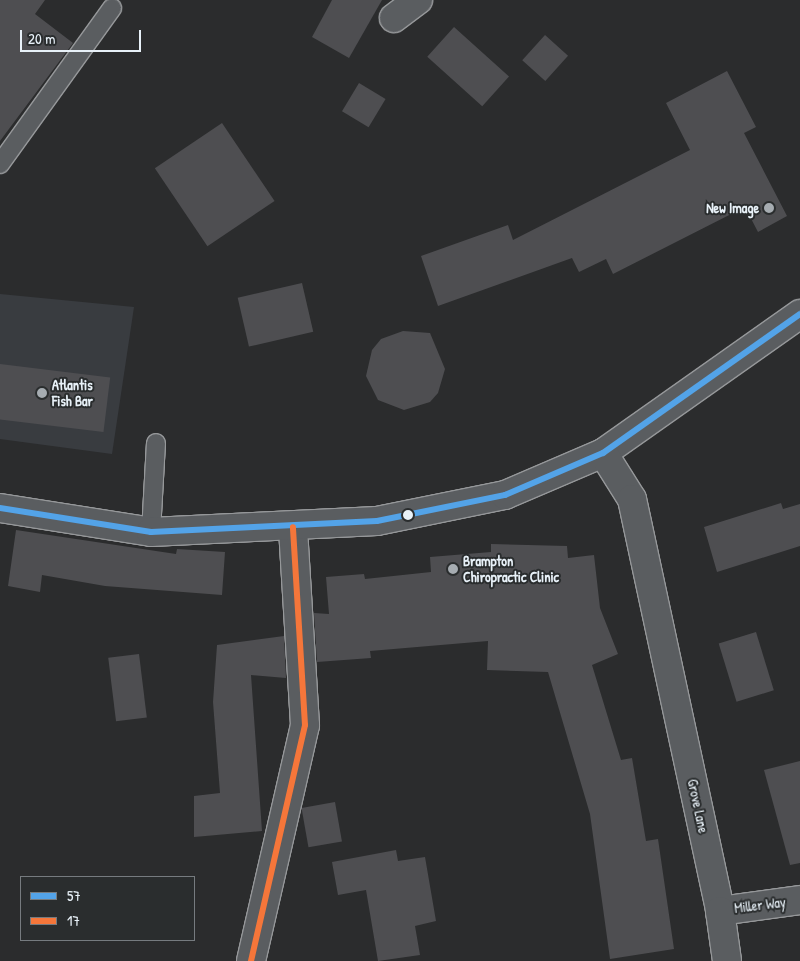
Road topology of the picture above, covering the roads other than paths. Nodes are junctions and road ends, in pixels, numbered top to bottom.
1 (418, 0) edge
2 (112, 8) dead end
3 (394, 18) dead end
4 (0, 164) edge
5 (800, 314) edge
6 (156, 443) dead end
7 (603, 453) junction
8 (0, 508) edge
9 (293, 527) junction
10 (151, 532) junction
11 (800, 900) edge
12 (720, 911) junction
13 (250, 961) edge
14 (727, 961) edge

1 - 3 street
2 - 4 lane
5 - 7 street
6 - 10 lane
7 - 9 street
7 - 12 street, Grove Lane
8 - 10 street
9 - 10 street
9 - 13 street
11 - 12 street, Miller Way
12 - 14 street, Grove Lane

